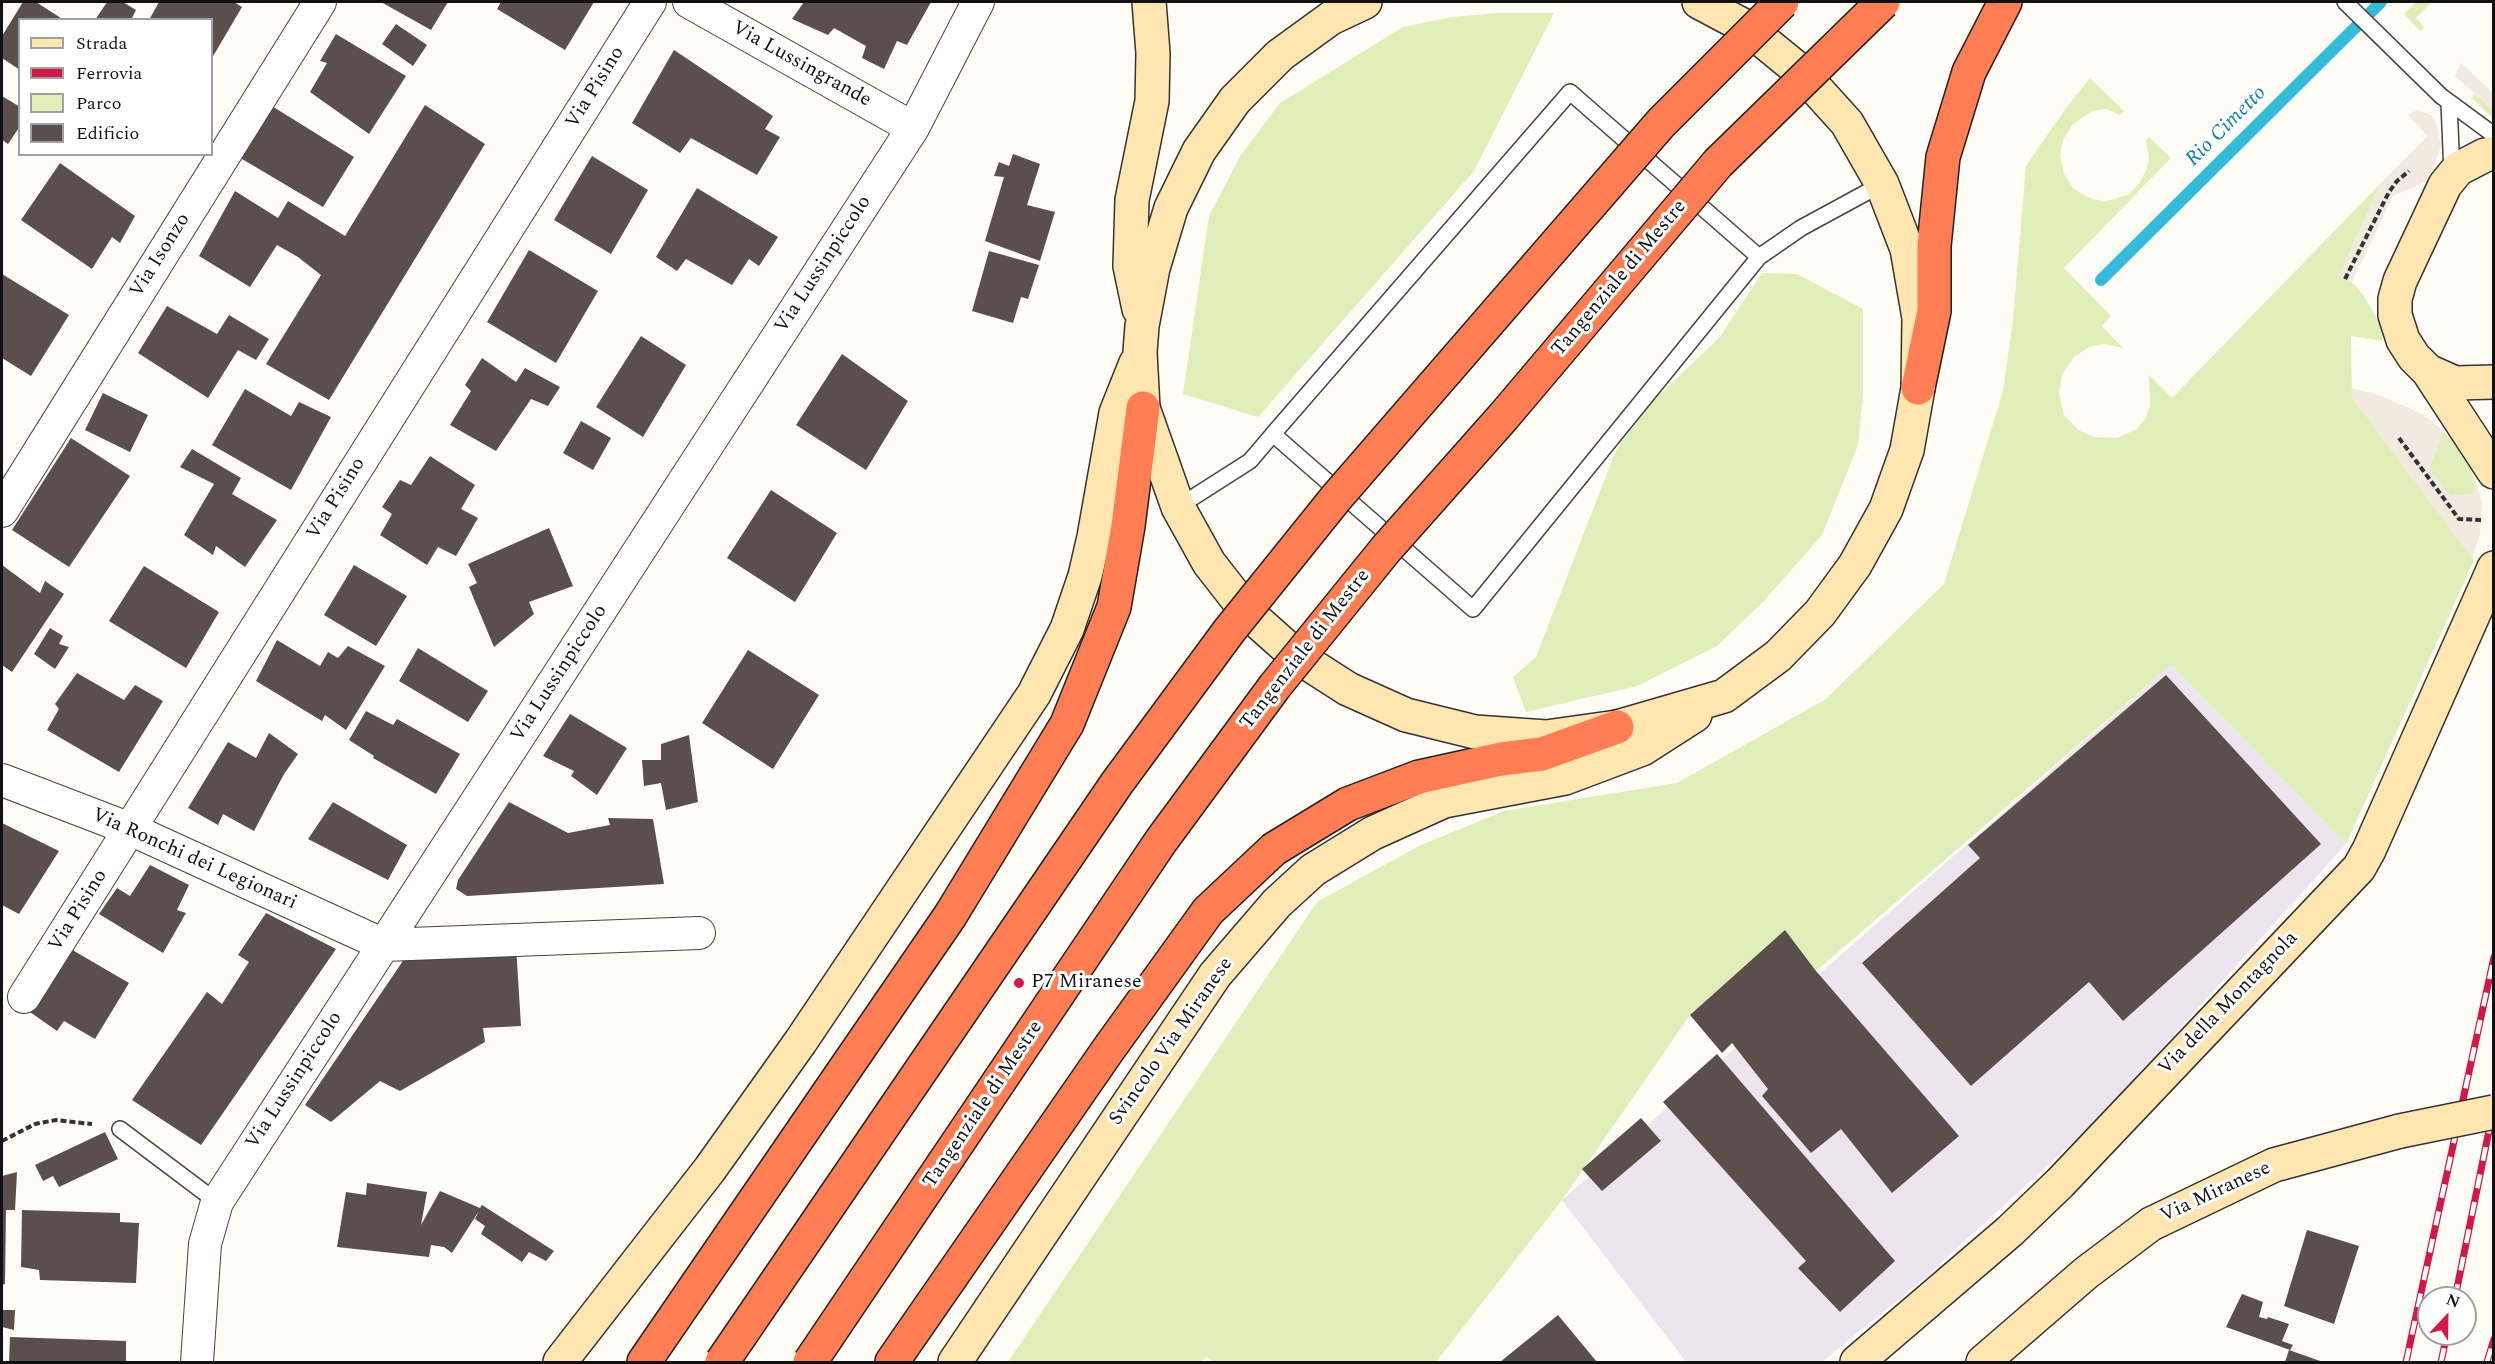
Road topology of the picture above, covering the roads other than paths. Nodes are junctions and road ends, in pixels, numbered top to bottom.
1 (320, 2) edge
2 (650, 2) edge
3 (688, 2) edge
4 (978, 2) edge
5 (1149, 2) edge
6 (1365, 2) edge
7 (1698, 2) edge
8 (1782, 2) edge
9 (1883, 2) edge
10 (2006, 2) edge
11 (2345, 2) edge
12 (2449, 103) junction
13 (913, 128) junction
14 (2493, 135) edge
15 (2493, 153) edge
16 (2452, 177) junction
17 (1882, 184) junction
18 (1759, 257) junction
19 (1141, 339) junction
20 (2428, 371) junction
21 (2493, 382) edge
22 (1918, 388) junction
23 (1143, 408) junction
24 (1273, 434) junction
25 (2493, 472) edge
26 (1178, 507) junction
27 (2, 511) edge
28 (2493, 568) edge
29 (1724, 696) junction
30 (1617, 727) junction
31 (2, 780) edge
32 (130, 829) junction
33 (699, 933) dead end
34 (384, 945) junction
35 (24, 997) dead end
36 (2493, 1112) edge
37 (120, 1129) road end
38 (217, 1202) junction
39 (197, 1362) edge
40 (560, 1362) edge
41 (644, 1362) edge
42 (722, 1362) edge
43 (810, 1362) edge
44 (892, 1362) edge
45 (955, 1362) edge
46 (1857, 1362) edge
47 (1983, 1362) edge

1 - 27 street, Via Isonzo
2 - 32 street, Via Pisino
3 - 13 street, Via Lussingrande
4 - 13 street, Via Lussinpiccolo
5 - 19 street
6 - 19 street
7 - 17 street, Svincolo Via Miranese
8 - 42 highway, bridge
9 - 43 highway, Tangenziale di Mestre, bridge
10 - 22 highway
11 - 12 lane
12 - 14 lane
12 - 16 lane
13 - 34 street, Via Lussinpiccolo
15 - 16 street
16 - 20 street
17 - 18 lane
17 - 22 street, Svincolo Via Miranese
18 - 24 lane
18 - 24 lane
19 - 23 street
19 - 40 street
20 - 21 street
20 - 25 street
22 - 29 street, Svincolo Via Miranese
23 - 26 street
23 - 41 highway
24 - 26 lane
26 - 30 street
28 - 46 street, Via della Montagnola
29 - 30 street
29 - 45 street, Svincolo Via Miranese
30 - 44 highway
31 - 32 street, Via Ronchi dei Legionari
32 - 34 street, Via Ronchi dei Legionari
32 - 35 street, Via Pisino
33 - 34 street
34 - 38 street, Via Lussinpiccolo
36 - 47 street, Via Miranese, bridge
37 - 38 lane
38 - 39 street, Via Lussinpiccolo

